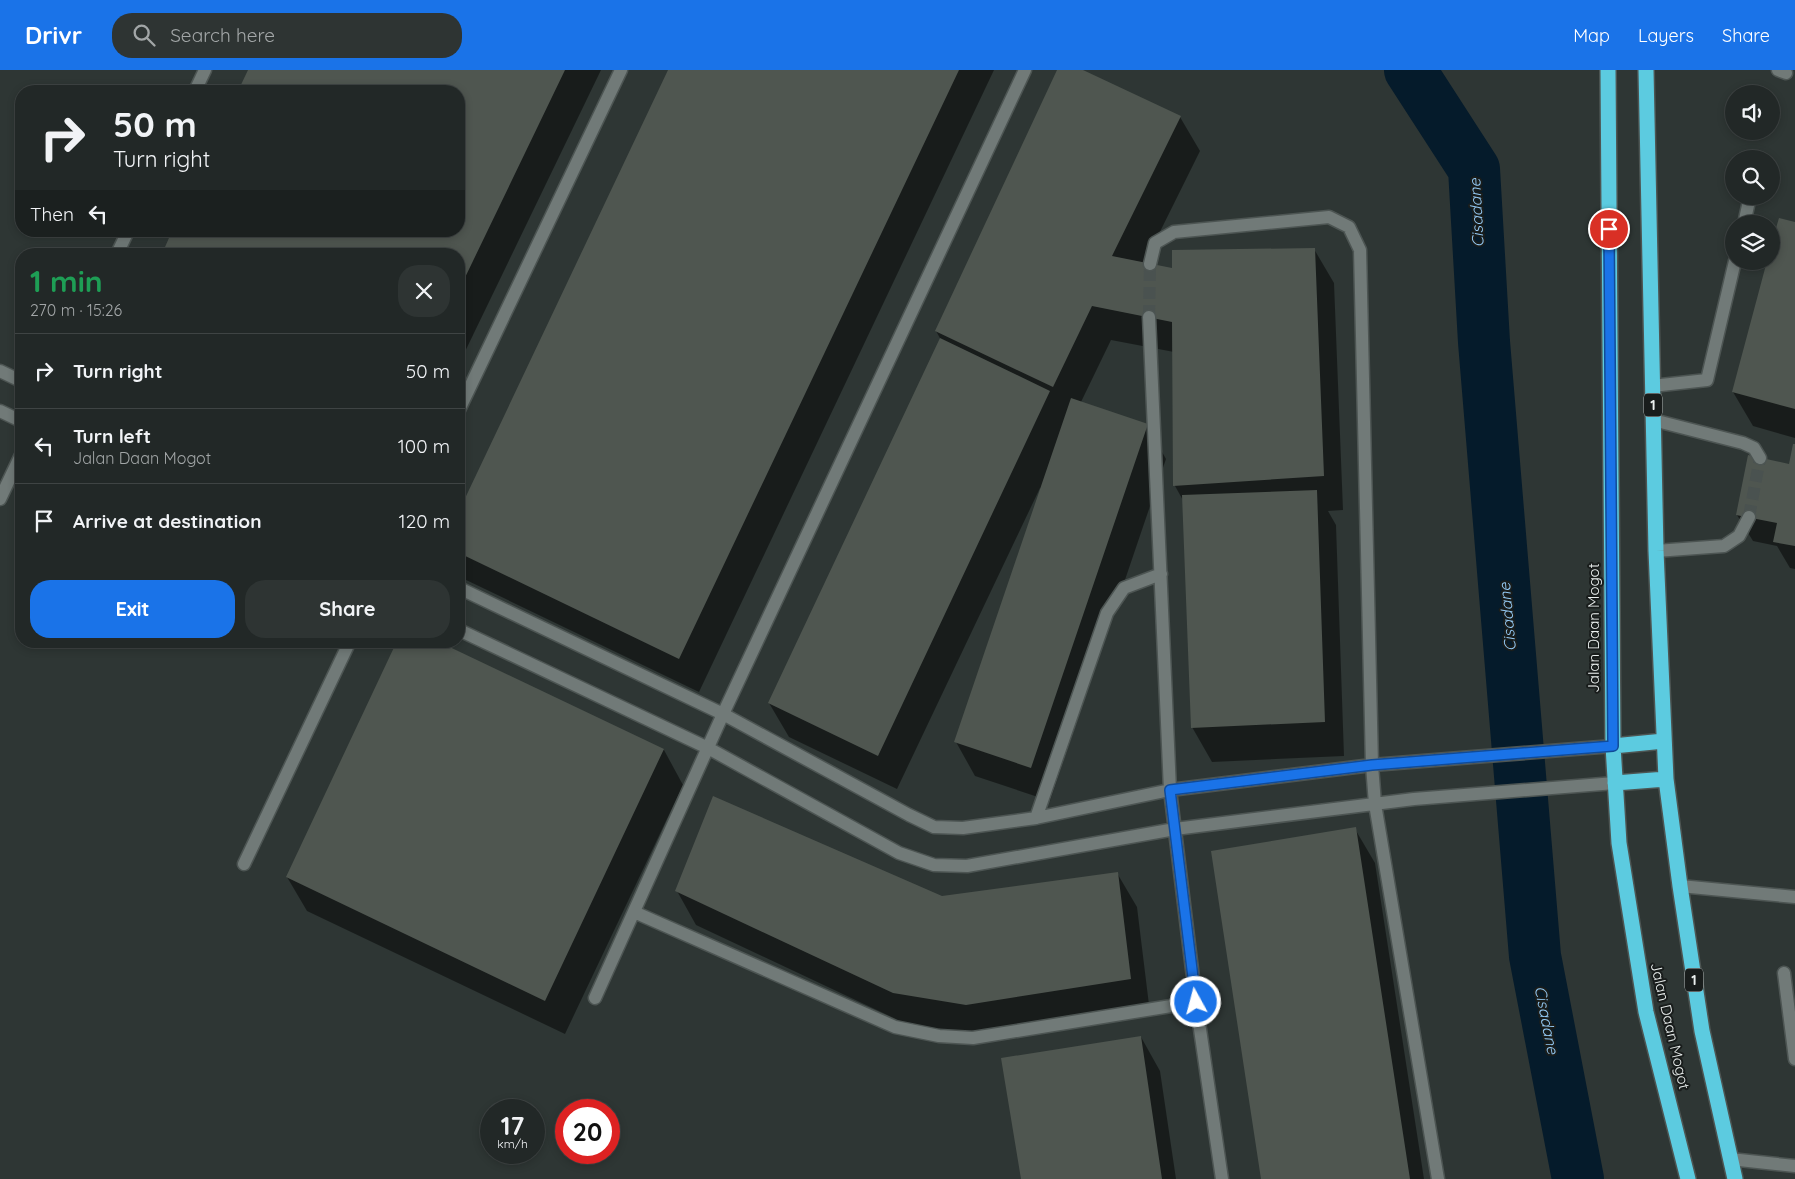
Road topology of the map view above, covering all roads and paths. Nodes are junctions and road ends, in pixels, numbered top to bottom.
1 (205, 70) edge
2 (622, 70) edge
3 (1025, 70) edge
4 (1608, 70) edge
5 (1646, 70) edge
6 (198, 85) edge
7 (1150, 264) tunnel mouth
8 (1733, 270) edge
9 (1149, 317) tunnel mouth
10 (0, 371) edge
11 (15, 378) edge
12 (1652, 386) junction
13 (465, 397) edge
14 (0, 411) edge
15 (15, 418) edge
16 (1653, 420) junction
17 (1760, 458) dead end
18 (15, 468) edge
19 (0, 499) edge
20 (1748, 517) tunnel mouth
21 (1656, 551) junction
22 (1161, 574) junction
23 (465, 591) edge
24 (465, 633) edge
25 (347, 648) edge
26 (723, 714) junction
27 (1664, 741) junction
28 (1613, 746) junction
29 (708, 748) junction
30 (1372, 765) junction
31 (1666, 778) junction
32 (1615, 783) junction
33 (1170, 790) junction
34 (1375, 804) junction
35 (1036, 818) junction
36 (1175, 829) junction
37 (244, 864) dead end
38 (1680, 886) junction
39 (1795, 897) edge
40 (634, 912) junction
41 (1784, 973) dead end
42 (595, 998) dead end
43 (1196, 1002) junction
44 (1795, 1059) edge
45 (1730, 1159) junction
46 (1795, 1166) edge
47 (1222, 1179) edge
48 (1438, 1179) edge
49 (1688, 1179) edge
50 (1735, 1179) edge

1 - 6 street
2 - 13 street
3 - 26 street
4 - 28 highway, Jalan Daan Mogot
5 - 12 highway, Jalan Daan Mogot / 1
7 - 30 street
8 - 12 street
9 - 22 street
10 - 11 street
12 - 16 highway, Jalan Daan Mogot / 1
14 - 15 street
16 - 17 street
16 - 21 highway, Jalan Daan Mogot / 1
18 - 19 street
20 - 21 street
21 - 27 highway, Jalan Daan Mogot / 1
22 - 33 street
22 - 35 street
23 - 26 street
24 - 29 street
25 - 37 street
26 - 29 street
26 - 35 street
27 - 28 highway
27 - 31 highway, Jalan Daan Mogot / 1
28 - 30 street
28 - 32 highway, Jalan Daan Mogot
29 - 36 street
29 - 40 street
30 - 33 street
30 - 34 street
31 - 32 highway
31 - 38 highway, Jalan Daan Mogot / 1
32 - 34 street
32 - 49 highway, Jalan Daan Mogot
33 - 35 street
33 - 36 street
34 - 36 street
34 - 48 street
36 - 43 street
38 - 39 street
38 - 45 highway, Jalan Daan Mogot / 1
40 - 42 street
40 - 43 street
41 - 44 street
43 - 47 street
45 - 46 street
45 - 50 highway, Jalan Daan Mogot / 1

